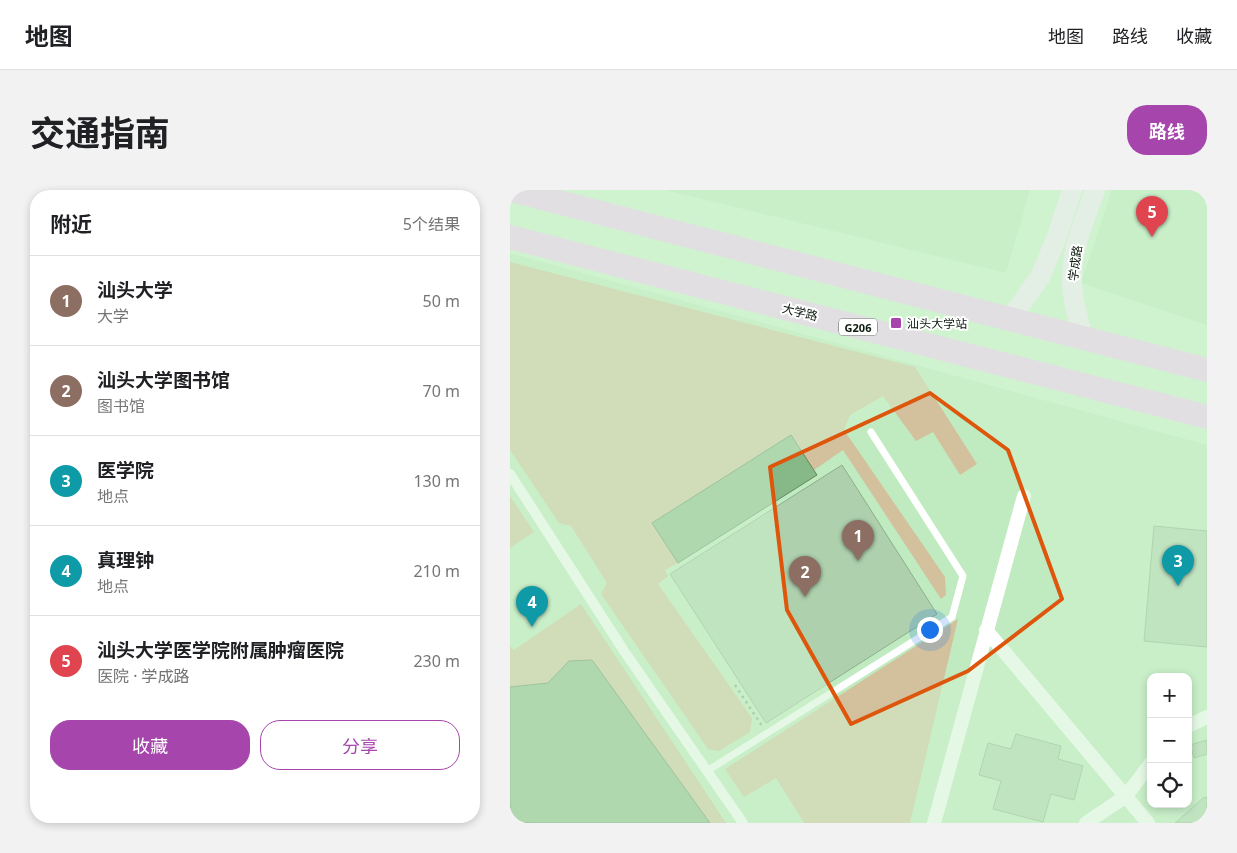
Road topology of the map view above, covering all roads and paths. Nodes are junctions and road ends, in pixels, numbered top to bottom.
1 (512, 190) edge
2 (1072, 190) edge
3 (1095, 190) edge
4 (510, 238) edge
5 (1011, 318) junction
6 (1083, 337) junction
7 (1207, 370) edge
8 (1207, 417) edge
9 (871, 432) dead end
10 (510, 474) edge
11 (1024, 496) dead end
12 (986, 630) junction
13 (735, 684) dead end
14 (1207, 717) edge
15 (1192, 724) edge
16 (767, 734) junction
17 (1147, 768) edge
18 (707, 771) junction
19 (1126, 796) junction
20 (743, 823) edge
21 (934, 823) edge
22 (1086, 823) edge
23 (1148, 823) edge

1 - 5 highway
2 - 5 main road, 学成路
3 - 6 main road, 学成路
4 - 8 highway, 大学路 / G206
5 - 6 highway
6 - 7 highway
9 - 16 lane
10 - 18 street
11 - 12 street
12 - 19 street
12 - 21 street
13 - 16 path
14 - 15 street
16 - 18 lane
17 - 19 street
18 - 20 street
19 - 22 street
19 - 23 street

